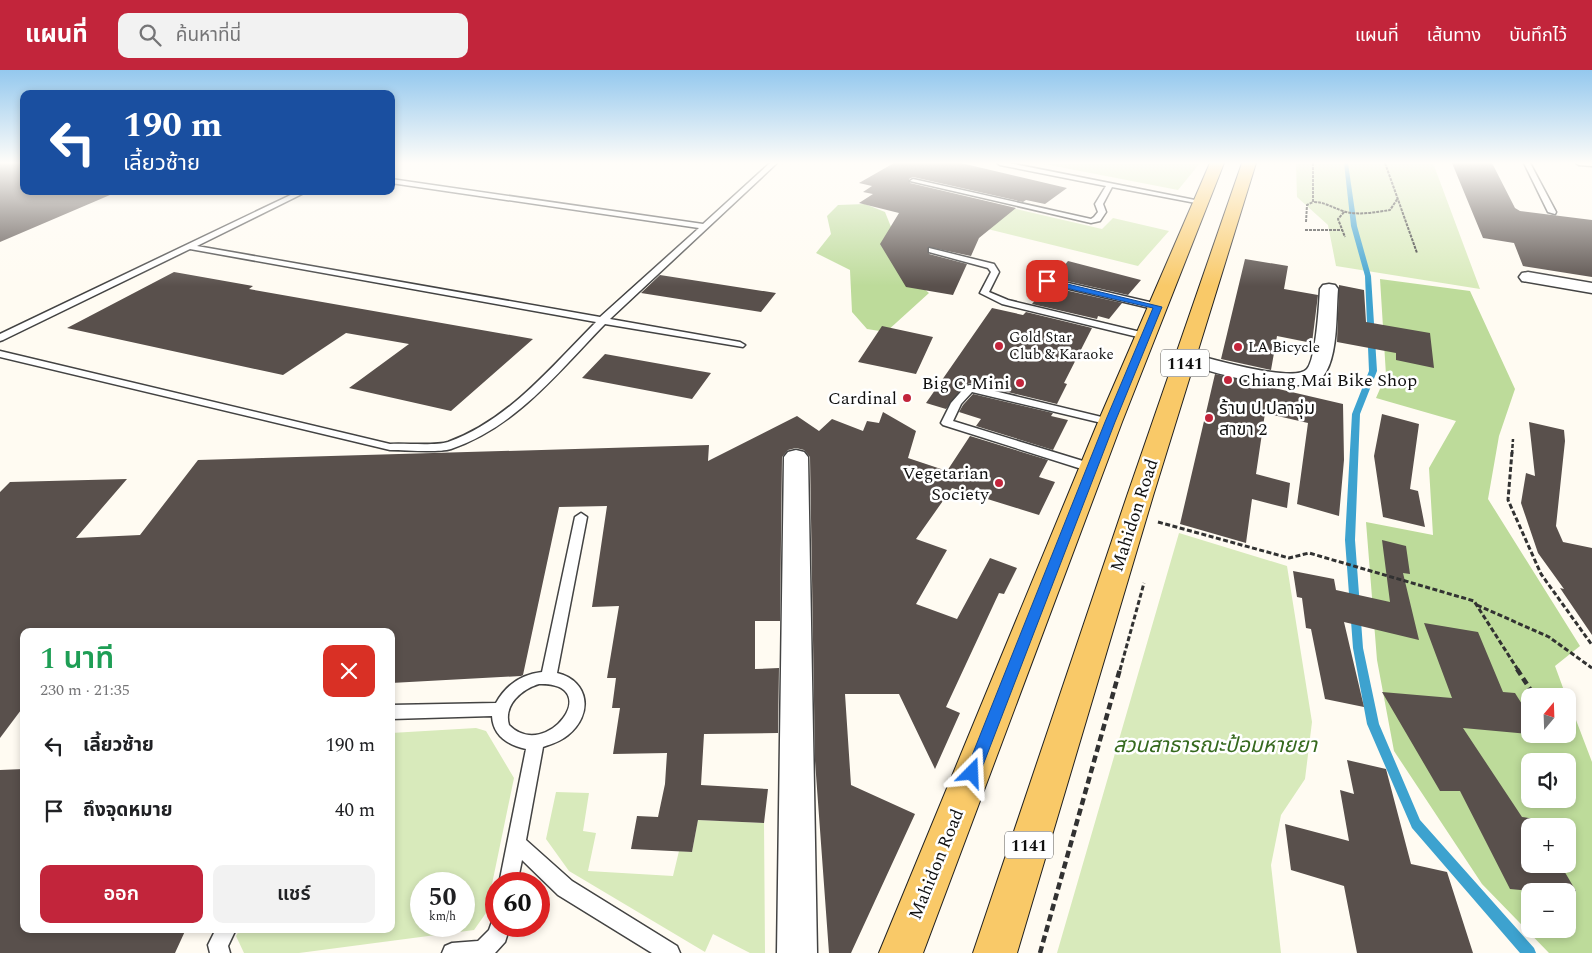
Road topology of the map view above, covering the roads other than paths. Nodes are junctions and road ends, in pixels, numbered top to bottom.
1 (277, 204) edge
2 (551, 204) edge
3 (727, 204) edge
4 (1016, 204) edge
5 (1099, 204) edge
6 (1200, 204) edge
7 (1237, 204) edge
8 (1548, 204) edge
9 (1552, 212) dead end
10 (1193, 222) junction
11 (702, 226) junction
12 (1229, 229) junction
13 (190, 246) junction
14 (932, 250) dead end
15 (1528, 277) dead end
16 (1047, 281) dead end
17 (1592, 288) edge
18 (1329, 289) dead end
19 (1158, 307) junction
20 (603, 320) junction
21 (1146, 336) junction
22 (0, 338) edge
23 (740, 346) dead end
24 (0, 354) edge
25 (1186, 358) junction
26 (1110, 422) junction
27 (796, 458) dead end
28 (1092, 468) junction
29 (581, 517) dead end
30 (548, 679) junction
31 (501, 709) junction
32 (395, 712) edge
33 (536, 741) junction
34 (516, 843) junction
35 (510, 872) edge
36 (224, 933) edge
37 (496, 937) edge
38 (220, 953) edge
39 (452, 953) edge
40 (670, 953) edge
41 (796, 953) edge
42 (901, 953) edge
43 (995, 953) edge

1 - 13 lane
2 - 11 lane
3 - 11 lane
4 - 5 lane
6 - 10 main road, Mahidon Road / 1141
7 - 12 main road, Mahidon Road / 1141
8 - 9 lane
10 - 12 main road
10 - 19 main road, Mahidon Road / 1141
11 - 20 lane
12 - 25 main road, Mahidon Road / 1141
13 - 20 lane
13 - 22 lane
14 - 21 lane
15 - 17 street
16 - 19 lane
18 - 25 street
19 - 21 main road, Mahidon Road / 1141
20 - 23 lane
20 - 24 lane
21 - 26 main road, Mahidon Road / 1141
25 - 43 main road, Mahidon Road / 1141
26 - 28 main road, Mahidon Road / 1141
26 - 28 lane
27 - 41 street
28 - 42 main road, Mahidon Road / 1141
29 - 30 lane
30 - 31 lane
30 - 33 lane
31 - 32 lane
31 - 33 lane
33 - 34 lane
34 - 35 lane
34 - 40 lane
36 - 38 lane
37 - 39 lane

